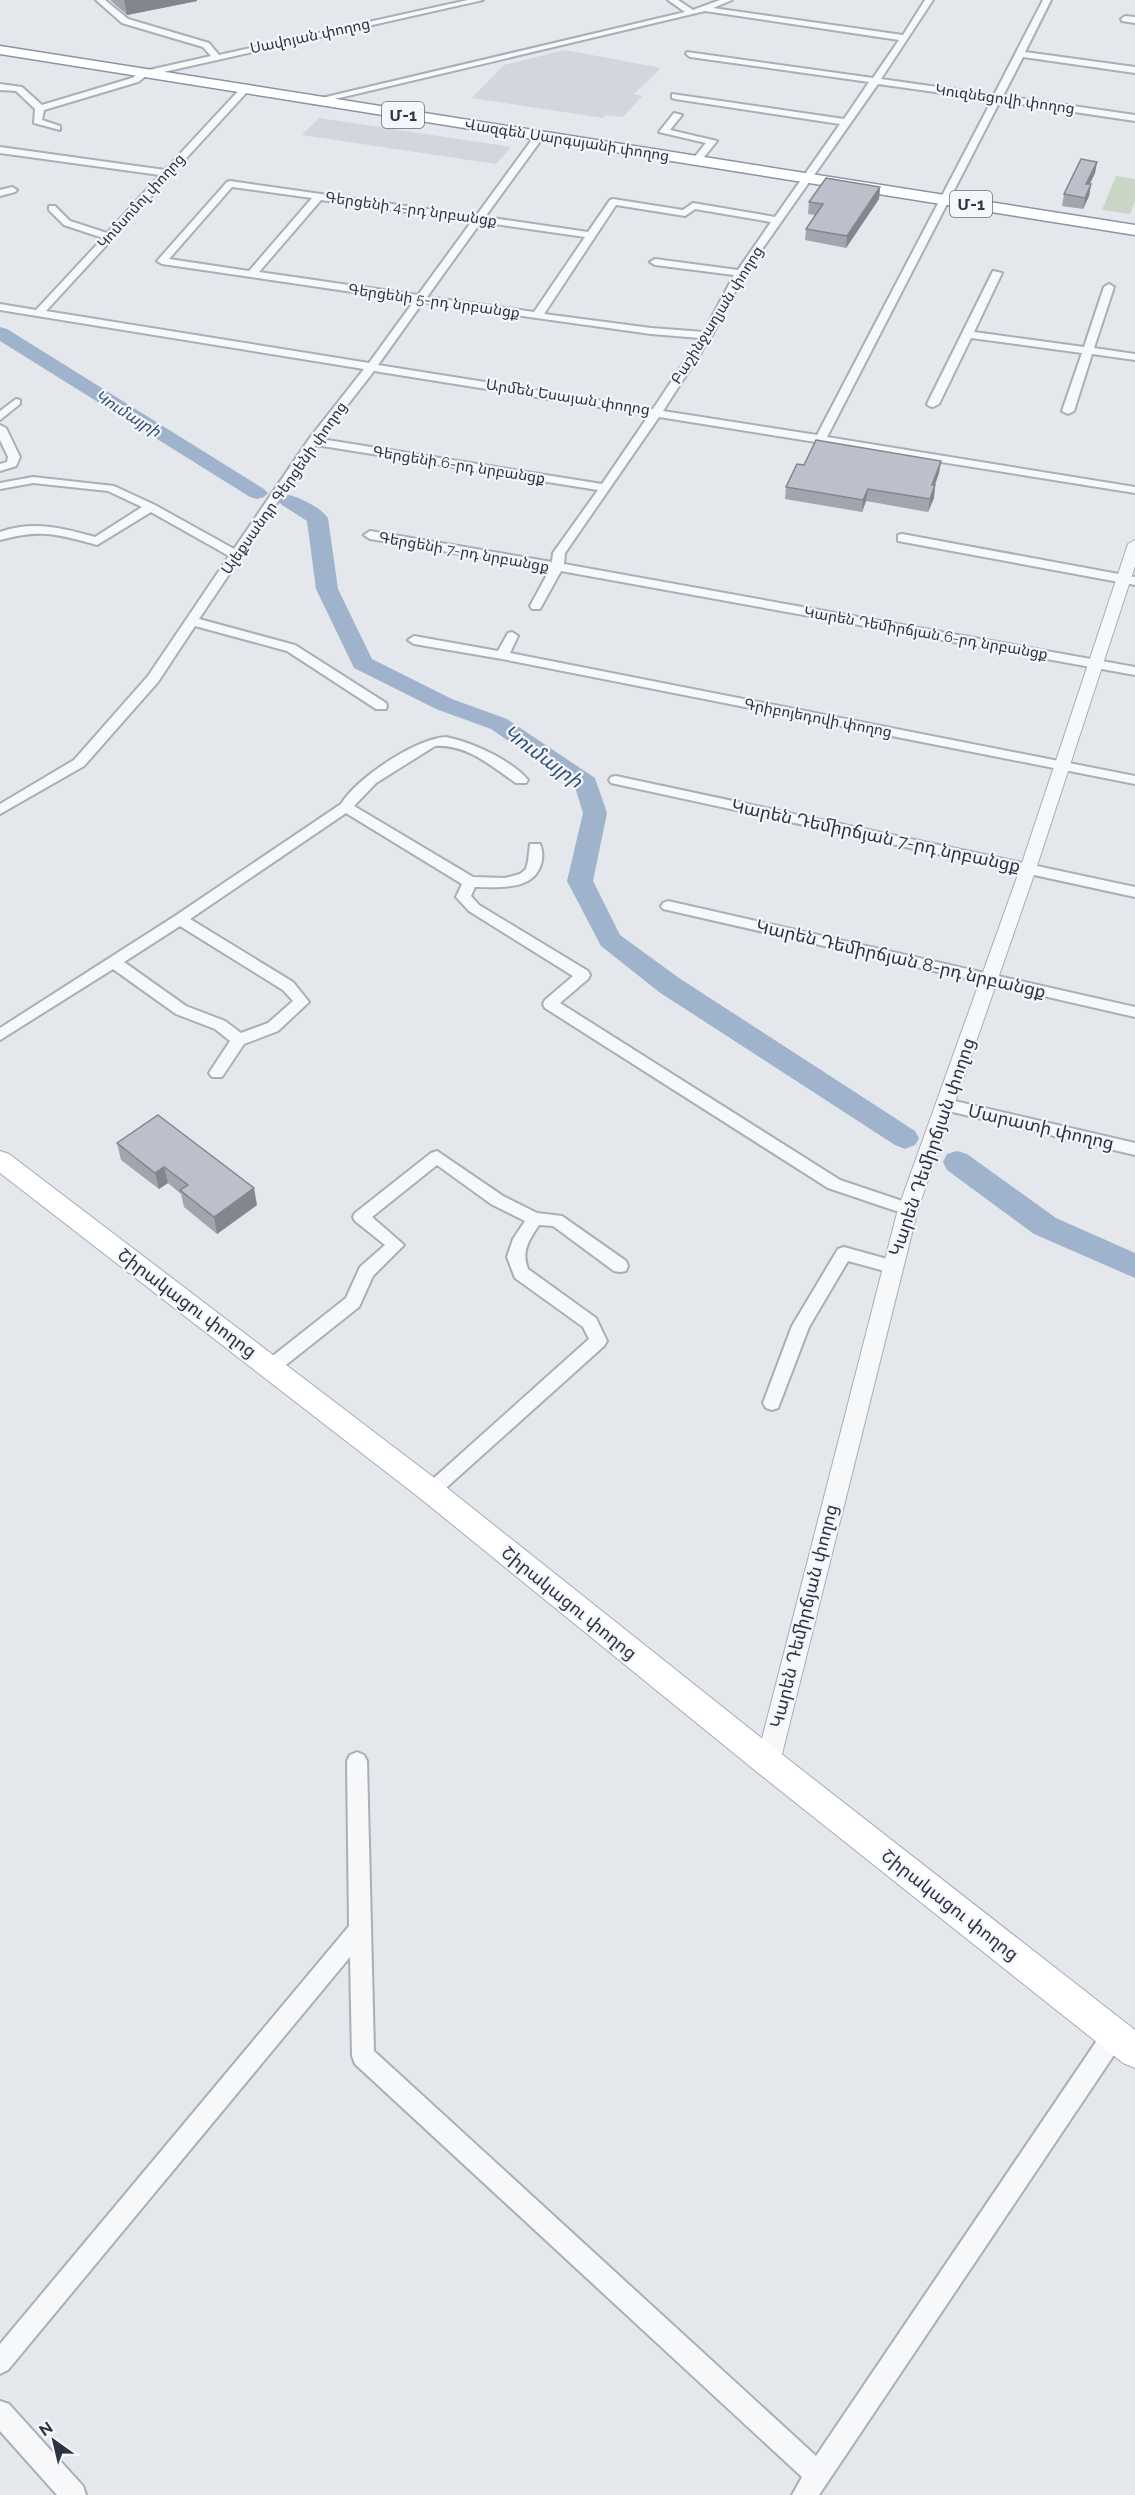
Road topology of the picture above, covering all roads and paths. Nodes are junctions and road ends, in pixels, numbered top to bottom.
1 (100, 0) edge
2 (478, 0) edge
3 (672, 0) edge
4 (728, 0) edge
5 (929, 0) edge
6 (1047, 0) edge
7 (707, 9) junction
8 (692, 13) junction
9 (1125, 19) dead end
10 (1135, 20) edge
11 (905, 38) junction
12 (1, 50) edge
13 (690, 54) dead end
14 (1019, 54) junction
15 (216, 56) junction
16 (1135, 70) edge
17 (143, 74) junction
18 (875, 80) junction
19 (0, 87) edge
20 (244, 90) junction
21 (675, 96) dead end
22 (996, 98) junction
23 (314, 101) junction
24 (40, 108) junction
25 (677, 115) dead end
26 (1135, 118) edge
27 (846, 122) junction
28 (57, 128) dead end
29 (539, 136) junction
30 (0, 150) edge
31 (697, 160) junction
32 (165, 173) junction
33 (807, 178) junction
34 (12, 190) dead end
35 (0, 193) edge
36 (320, 196) junction
37 (946, 200) junction
38 (52, 208) dead end
39 (479, 218) junction
40 (778, 220) junction
41 (1135, 230) edge
42 (591, 235) junction
43 (108, 236) junction
44 (162, 261) joint
45 (655, 262) dead end
46 (741, 273) junction
47 (997, 273) dead end
48 (252, 274) junction
49 (1109, 287) dead end
50 (418, 299) junction
51 (0, 307) edge
52 (39, 313) junction
53 (537, 316) junction
54 (968, 334) junction
55 (706, 335) junction
56 (1088, 350) junction
57 (1135, 357) edge
58 (372, 366) junction
59 (16, 402) dead end
60 (933, 404) dead end
61 (657, 411) junction
62 (1068, 411) dead end
63 (0, 417) edge
64 (0, 428) edge
65 (821, 438) junction
66 (313, 441) junction
67 (0, 468) edge
68 (0, 486) edge
69 (605, 488) junction
70 (1135, 490) edge
71 (151, 507) junction
72 (370, 535) dead end
73 (0, 536) edge
74 (902, 538) dead end
75 (1135, 544) edge
76 (236, 555) junction
77 (557, 568) junction
78 (1129, 580) edge
79 (717, 594) joint
80 (536, 606) dead end
81 (192, 621) junction
82 (512, 636) dead end
83 (414, 640) dead end
84 (501, 655) junction
85 (1096, 664) junction
86 (1135, 671) edge
87 (381, 706) dead end
88 (1062, 766) junction
89 (521, 780) dead end
90 (616, 780) dead end
91 (1135, 780) edge
92 (346, 807) junction
93 (0, 810) edge
94 (535, 846) dead end
95 (1028, 869) junction
96 (470, 882) junction
97 (1135, 892) edge
98 (668, 906) dead end
99 (180, 919) junction
100 (114, 962) junction
101 (988, 980) junction
102 (1135, 1012) edge
103 (0, 1035) edge
104 (239, 1040) junction
105 (217, 1073) dead end
106 (946, 1105) junction
107 (1135, 1149) edge
108 (0, 1160) edge
109 (908, 1209) junction
110 (535, 1219) junction
111 (620, 1266) dead end
112 (892, 1267) junction
113 (271, 1366) junction
114 (772, 1403) dead end
115 (430, 1491) junction
116 (357, 1761) dead end
117 (768, 1762) junction
118 (360, 1929) junction
119 (1125, 2043) edge
120 (0, 2362) edge
121 (0, 2413) edge
122 (818, 2475) junction
123 (74, 2495) edge
124 (804, 2495) edge

1 - 15 street
2 - 15 street, Սավոյան փողոց
3 - 8 street
4 - 7 street
5 - 11 street, Բաշինջաղյան փողոց
6 - 14 street
7 - 8 street
7 - 11 street
8 - 23 street
9 - 10 street
11 - 18 street, Բաշինջաղյան փողոց
12 - 17 highway, Վազգեն Սարգսյանի փողոց / Մ-1
13 - 18 street, Կուզնեցովի փողոց
14 - 16 street
14 - 22 street
15 - 17 street, Սավոյան փողոց
17 - 20 highway, Վազգեն Սարգսյանի փողոց / Մ-1
17 - 24 street, Սավոյան փողոց
18 - 22 street, Կուզնեցովի փողոց
18 - 27 street, Բաշինջաղյան փողոց
19 - 24 street
20 - 23 highway, Վազգեն Սարգսյանի փողոց / Մ-1
20 - 32 street, Կոմսոմոլ փողոց
21 - 27 street
22 - 26 street, Կուզնեցովի փողոց
22 - 37 street
23 - 29 highway, Վազգեն Սարգսյանի փողոց / Մ-1
24 - 28 street
25 - 31 street
27 - 33 street, Բաշինջաղյան փողոց
29 - 31 highway, Վազգեն Սարգսյանի փողոց / Մ-1
29 - 39 street, Ալեքսանդր Գերցենի փողոց
30 - 32 street
31 - 33 highway, Վազգեն Սարգսյանի փողոց / Մ-1
32 - 43 street, Կոմսոմոլ փողոց
33 - 37 highway, Վազգեն Սարգսյանի փողոց / Մ-1
33 - 40 street, Բաշինջաղյան փողոց
34 - 35 street
36 - 39 street, Գերցենի 4-րդ նրբանցք
36 - 44 street, Գերցենի 4-րդ նրբանցք
36 - 48 street
37 - 41 highway, Վազգեն Սարգսյանի փողոց / Մ-1
37 - 65 street
38 - 43 street
39 - 42 street, Գերցենի 4-րդ նրբանցք
39 - 50 street, Ալեքսանդր Գերցենի փողոց
40 - 42 street
40 - 46 street, Բաշինջաղյան փողոց
42 - 53 street
43 - 52 street, Կոմսոմոլ փողոց
44 - 48 street, Գերցենի 5-րդ նրբանցք
45 - 46 street
46 - 55 street, Բաշինջաղյան փողոց
47 - 54 street
48 - 50 street, Գերցենի 5-րդ նրբանցք
49 - 56 street
50 - 53 street, Գերցենի 5-րդ նրբանցք
50 - 58 street, Ալեքսանդր Գերցենի փողոց
51 - 52 street, Արմեն Եսայան փողոց
52 - 58 street, Արմեն Եսայան փողոց
53 - 55 street, Գերցենի 5-րդ նրբանցք
54 - 56 street
54 - 60 street
55 - 61 street, Բաշինջաղյան փողոց
56 - 57 street
56 - 62 street
58 - 61 street, Արմեն Եսայան փողոց
58 - 66 street, Ալեքսանդր Գերցենի փողոց
59 - 63 street
61 - 65 street, Արմեն Եսայան փողոց
61 - 69 street, Բաշինջաղյան փողոց
64 - 67 street
65 - 70 street, Արմեն Եսայան փողոց
66 - 69 street, Գերցենի 6-րդ նրբանցք
66 - 76 street, Ալեքսանդր Գերցենի փողոց
68 - 71 street
69 - 77 street, Բաշինջաղյան փողոց
71 - 73 street
71 - 76 street
72 - 77 street, Գերցենի 7-րդ նրբանցք
74 - 78 street
75 - 78 street, Կարեն Դեմիրճյան փողոց
76 - 81 street, Ալեքսանդր Գերցենի փողոց
77 - 79 street, Գերցենի 7-րդ նրբանցք
77 - 80 street, Բաշինջաղյան փողոց
78 - 85 street, Կարեն Դեմիրճյան փողոց
79 - 85 street, Կարեն Դեմիրճյան 6-րդ նրբանցք
81 - 87 street
81 - 93 street, Ալեքսանդր Գերցենի փողոց
82 - 84 street
83 - 84 street, Գրիբոյեդովի փողոց
84 - 88 street, Գրիբոյեդովի փողոց
85 - 86 street, Կարեն Դեմիրճյան 6-րդ նրբանցք
85 - 88 street, Կարեն Դեմիրճյան փողոց
88 - 91 street, Գրիբոյեդովի փողոց
88 - 95 street, Կարեն Դեմիրճյան փողոց
89 - 92 street
90 - 95 street, Կարեն Դեմիրճյան 7-րդ նրբանցք
92 - 96 street
92 - 99 street
94 - 96 street
95 - 97 street, Կարեն Դեմիրճյան 7-րդ նրբանցք
95 - 101 street, Կարեն Դեմիրճյան փողոց
96 - 109 street
98 - 101 street, Կարեն Դեմիրճյան 8-րդ նրբանցք
99 - 100 street
99 - 104 street
100 - 103 street
100 - 104 street
101 - 102 street, Կարեն Դեմիրճյան 8-րդ նրբանցք
101 - 106 street, Կարեն Դեմիրճյան փողոց
104 - 105 street
106 - 107 street, Մարատի փողոց
106 - 109 street, Կարեն Դեմիրճյան փողոց
108 - 113 main road, Շիրակացու փողոց
109 - 112 street, Կարեն Դեմիրճյան փողոց
110 - 111 street
110 - 113 street
110 - 115 street
112 - 114 street
112 - 117 street, Կարեն Դեմիրճյան փողոց
113 - 115 main road, Շիրակացու փողոց
115 - 117 main road, Շիրակացու փողոց
116 - 118 street
117 - 119 main road, Շիրակացու փողոց
118 - 120 street
118 - 122 street
119 - 122 street
121 - 123 street
122 - 124 street

